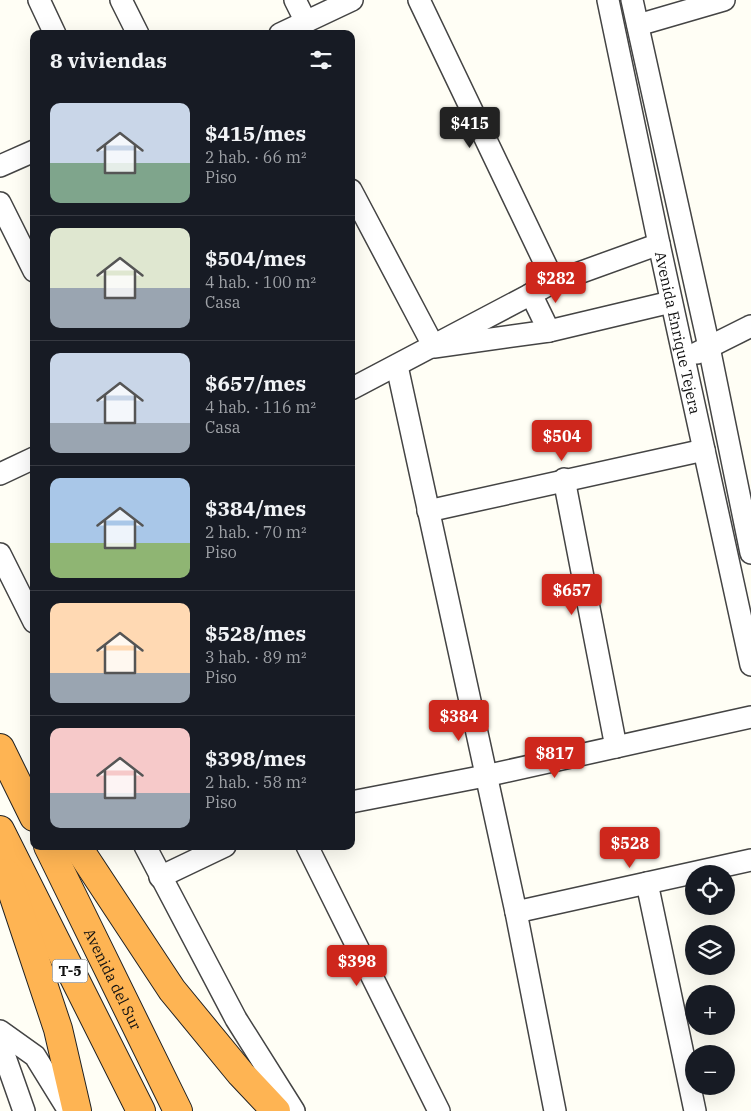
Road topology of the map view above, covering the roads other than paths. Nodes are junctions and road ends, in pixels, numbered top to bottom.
1 (39, 0) edge
2 (121, 0) edge
3 (296, 0) edge
4 (352, 0) edge
5 (419, 0) edge
6 (608, 0) edge
7 (632, 0) edge
8 (724, 0) edge
9 (306, 22) junction
10 (638, 25) junction
11 (53, 30) edge
12 (136, 30) edge
13 (289, 30) edge
14 (30, 152) edge
15 (0, 166) edge
16 (355, 198) edge
17 (0, 203) edge
18 (658, 244) junction
19 (30, 263) edge
20 (554, 282) junction
21 (531, 294) junction
22 (671, 302) junction
23 (751, 326) edge
24 (549, 331) junction
25 (434, 347) junction
26 (709, 347) junction
27 (684, 360) junction
28 (397, 366) junction
29 (355, 387) edge
30 (704, 450) junction
31 (30, 460) edge
32 (0, 474) edge
33 (564, 480) junction
34 (428, 511) junction
35 (751, 553) edge
36 (0, 554) edge
37 (745, 611) edge
38 (30, 614) edge
39 (751, 665) edge
40 (751, 717) edge
41 (0, 730) edge
42 (616, 747) junction
43 (0, 748) edge
44 (30, 775) edge
45 (485, 776) junction
46 (355, 801) edge
47 (30, 809) edge
48 (0, 830) edge
49 (50, 850) edge
50 (80, 850) edge
51 (147, 850) edge
52 (217, 850) edge
53 (310, 850) edge
54 (0, 854) edge
55 (751, 860) edge
56 (160, 877) junction
57 (647, 883) junction
58 (516, 912) junction
59 (0, 1031) edge
60 (0, 1042) edge
61 (24, 1111) edge
62 (69, 1111) edge
63 (77, 1111) edge
64 (141, 1111) edge
65 (178, 1111) edge
66 (276, 1111) edge
67 (294, 1111) edge
68 (439, 1111) edge
69 (555, 1111) edge
70 (695, 1111) edge

1 - 11 street
2 - 12 street
3 - 9 street
4 - 9 street
5 - 20 street
6 - 18 street, Avenida Enrique Tejera
7 - 10 street, Avenida Enrique Tejera
8 - 10 street
9 - 13 street
10 - 26 street, Avenida Enrique Tejera
14 - 15 street
16 - 25 street
17 - 19 street
18 - 20 street
18 - 22 street, Avenida Enrique Tejera
20 - 21 street
21 - 24 street
21 - 25 street
22 - 24 street
22 - 27 street, Avenida Enrique Tejera
23 - 26 street
24 - 25 street
25 - 28 street
26 - 27 street
26 - 35 street, Avenida Enrique Tejera
27 - 30 street, Avenida Enrique Tejera
28 - 29 street
28 - 34 street
30 - 33 street
30 - 37 street, Avenida Enrique Tejera
31 - 32 street
33 - 34 street
33 - 42 street
34 - 45 street
36 - 38 street
37 - 39 street, Avenida Enrique Tejera
40 - 42 street
41 - 44 highway
42 - 45 street
43 - 47 highway
45 - 46 street
45 - 58 street
48 - 64 highway, T-5
49 - 65 highway, Avenida del Sur / T-5
50 - 66 highway
51 - 56 street
52 - 56 street
53 - 68 street
54 - 63 highway
55 - 57 street
56 - 67 street
57 - 58 street
57 - 70 street
58 - 69 street
59 - 62 street
60 - 61 street

